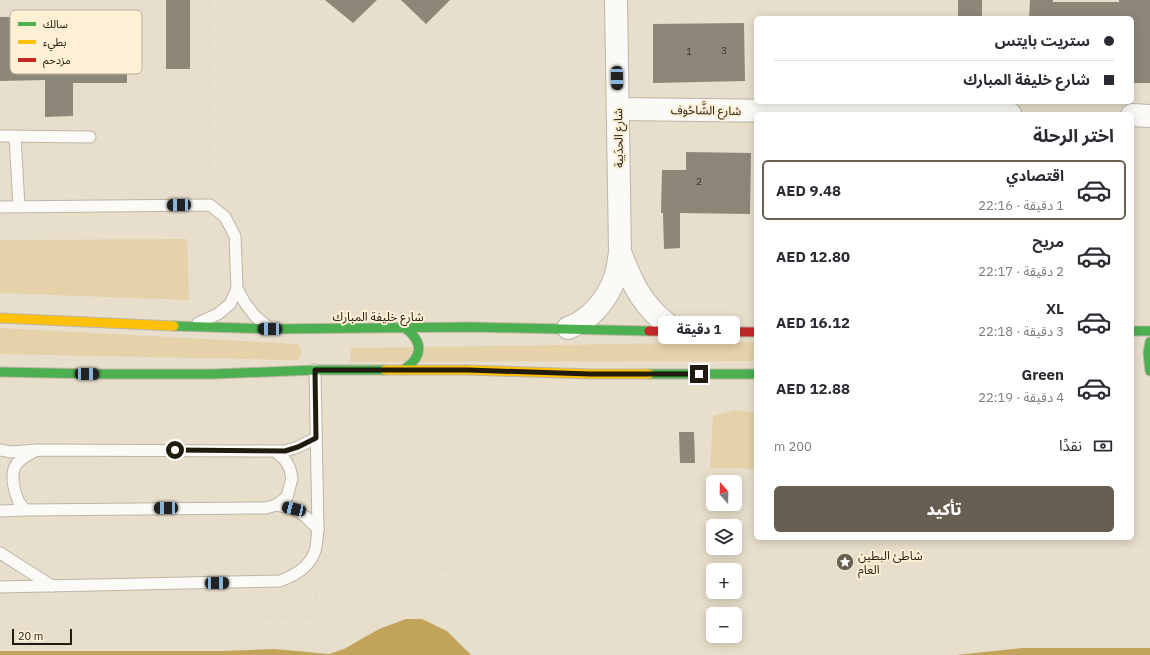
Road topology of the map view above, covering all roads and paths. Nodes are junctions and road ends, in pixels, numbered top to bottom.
1 (209, 0) edge
2 (616, 0) edge
3 (618, 109) junction
4 (853, 112) edge
5 (1134, 115) edge
6 (1150, 116) edge
7 (0, 136) edge
8 (15, 136) junction
9 (90, 137) dead end
10 (210, 205) junction
11 (0, 207) edge
12 (20, 207) junction
13 (620, 252) junction
14 (237, 289) junction
15 (0, 318) edge
16 (190, 327) junction
17 (405, 328) junction
18 (568, 328) junction
19 (270, 329) junction
20 (1134, 331) edge
21 (1150, 331) edge
22 (677, 332) junction
23 (754, 332) edge
24 (1150, 342) edge
25 (315, 370) junction
26 (403, 370) junction
27 (0, 372) edge
28 (754, 374) edge
29 (1148, 374) edge
30 (316, 438) junction
31 (0, 450) edge
32 (37, 450) junction
33 (275, 451) junction
34 (754, 480) edge
35 (317, 503) junction
36 (276, 505) junction
37 (25, 510) junction
38 (0, 511) edge
39 (318, 529) junction
40 (1108, 540) edge
41 (1150, 548) edge
42 (0, 553) edge
43 (314, 574) dead end
44 (52, 586) junction
45 (0, 587) edge
46 (0, 622) edge

1 - 10 path
2 - 3 street, شارع الحدَيبة
3 - 4 street, شارع الشَّاحُوف
3 - 13 street, شارع الحدَيبة
5 - 6 street
7 - 8 lane
8 - 9 lane
8 - 12 lane
10 - 12 lane
10 - 14 lane
11 - 12 lane
13 - 18 street, شارع الحدَيبة
13 - 22 street, شارع الحدَيبة
14 - 16 lane
14 - 19 lane
15 - 16 street, شارع خليفة المبارك
16 - 19 street, شارع خليفة المبارك
17 - 18 street, شارع خليفة المبارك
17 - 19 street, شارع خليفة المبارك
17 - 26 street
18 - 22 street, شارع خليفة المبارك
20 - 21 street
22 - 23 street, شارع خليفة المبارك
24 - 29 street
25 - 26 street
25 - 27 street
25 - 30 lane
26 - 28 street
30 - 33 lane
30 - 35 lane
31 - 32 lane
32 - 33 lane
32 - 37 lane
33 - 36 lane
34 - 35 path
35 - 39 lane
36 - 37 lane
36 - 39 lane
37 - 38 lane
39 - 44 lane
40 - 41 path
42 - 44 lane
43 - 46 path
44 - 45 lane

